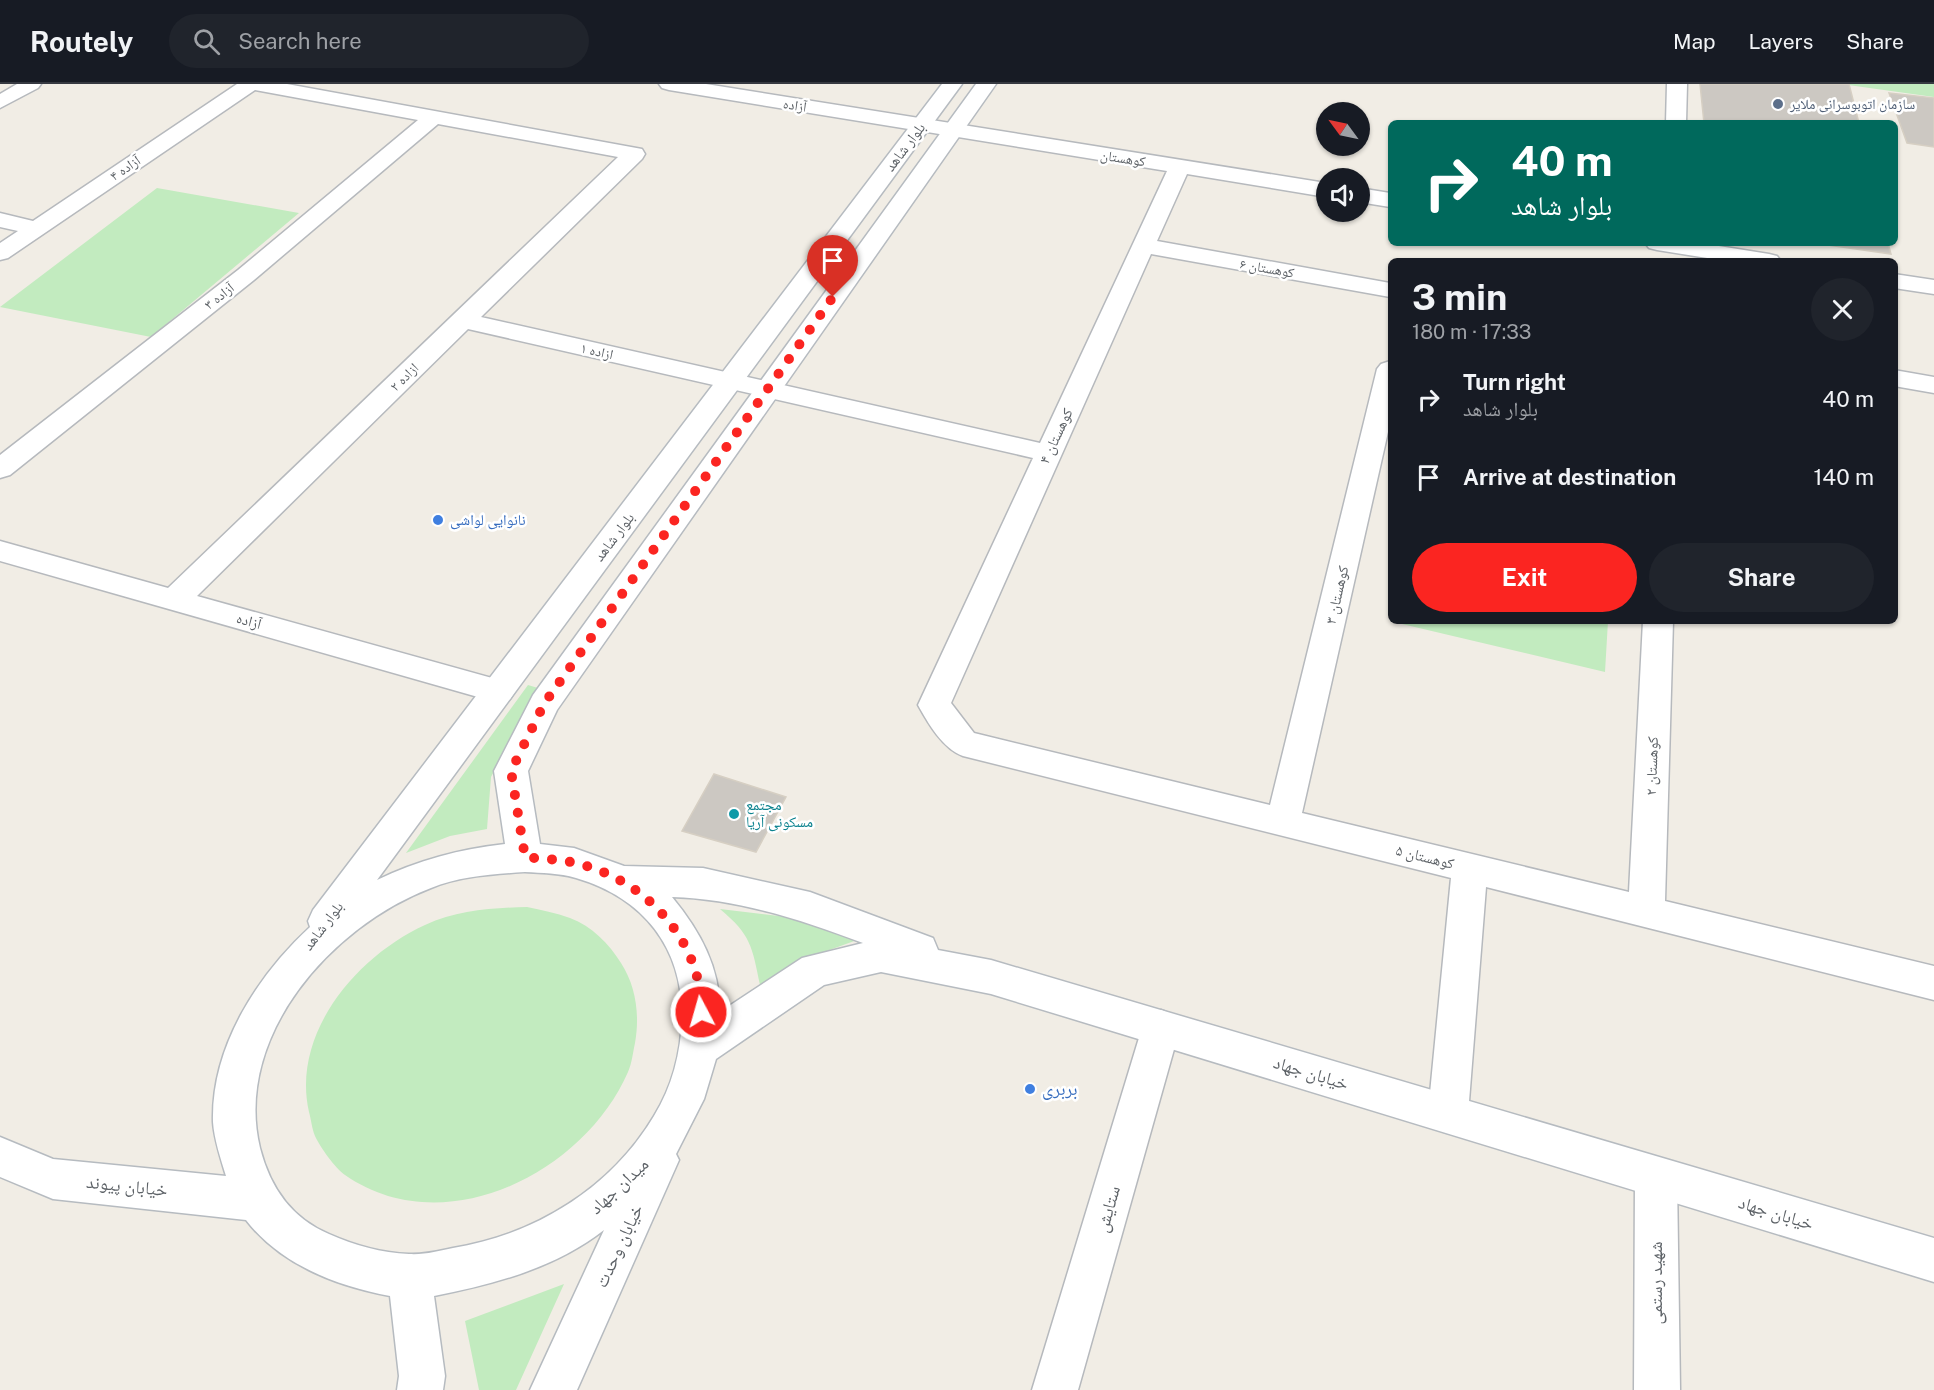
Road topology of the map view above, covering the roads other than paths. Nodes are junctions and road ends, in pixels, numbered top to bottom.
1 (31, 84) edge
2 (250, 84) edge
3 (255, 84) edge
4 (669, 84) edge
5 (952, 84) edge
6 (986, 84) edge
7 (1677, 84) edge
8 (0, 102) edge
9 (435, 117) junction
10 (1676, 120) edge
11 (921, 126) junction
12 (952, 130) junction
13 (1179, 166) junction
14 (1316, 188) edge
15 (1370, 197) edge
16 (1388, 200) edge
17 (0, 220) edge
18 (36, 228) junction
19 (1143, 246) junction
20 (1680, 246) edge
21 (0, 253) edge
22 (1751, 258) edge
23 (1898, 282) edge
24 (1934, 287) edge
25 (1388, 290) edge
26 (463, 320) junction
27 (1388, 377) edge
28 (1898, 379) edge
29 (730, 381) junction
30 (1934, 385) edge
31 (767, 390) junction
32 (1048, 453) junction
33 (0, 470) edge
34 (0, 551) edge
35 (174, 600) junction
36 (1658, 624) edge
37 (499, 692) junction
38 (934, 705) joint
39 (1283, 822) junction
40 (525, 857) junction
41 (1470, 868) junction
42 (623, 881) junction
43 (1646, 912) junction
44 (992, 977) junction
45 (1934, 983) edge
46 (276, 989) junction
47 (1161, 1028) junction
48 (701, 1047) junction
49 (685, 1102) junction
50 (1448, 1114) junction
51 (0, 1157) edge
52 (1656, 1177) junction
53 (257, 1200) junction
54 (1934, 1260) edge
55 (410, 1276) junction
56 (420, 1390) edge
57 (553, 1390) edge
58 (1055, 1390) edge
59 (1657, 1390) edge

1 - 8 street
2 - 18 street, آزاده ۴
3 - 9 street
4 - 11 street, آزاده
5 - 11 street, بلوار شاهد
6 - 12 street, بلوار شاهد
7 - 10 street
9 - 26 street, ازاده ۲
9 - 33 street, آزاده ۳
11 - 12 street, کوهستان
11 - 29 street, بلوار شاهد
12 - 13 street, کوهستان
12 - 31 street, بلوار شاهد
13 - 14 street, کوهستان
13 - 19 street, کوهستان ۴
15 - 16 street
17 - 18 street
18 - 21 street, آزاده ۴
19 - 25 street, کوهستان ۶
19 - 32 street, کوهستان ۴
20 - 22 street
23 - 24 street
26 - 29 street, ازاده ۱
26 - 35 street, ازاده ۲
27 - 39 street, کوهستان ۳
28 - 30 street
29 - 31 street, ازاده ۱
29 - 37 street, بلوار شاهد
31 - 32 street, ازاده ۱
31 - 40 street, بلوار شاهد
32 - 38 street, کوهستان ۴
34 - 35 street, آزاده
35 - 37 street, آزاده
36 - 43 street, کوهستان ۲
37 - 46 street, بلوار شاهد
38 - 39 street, کوهستان ۵
39 - 41 street, کوهستان ۵
40 - 42 street, میدان جهاد
40 - 46 street, میدان جهاد
41 - 43 street, کوهستان ۵
41 - 50 street
42 - 44 street
42 - 48 street, میدان جهاد
43 - 45 street, کوهستان ۵
44 - 47 street, خیابان جهاد
44 - 48 street, خیابان جهاد
46 - 53 street, میدان جهاد
47 - 50 street, خیابان جهاد
47 - 58 street, ستایش
48 - 49 street, میدان جهاد
49 - 55 street, میدان جهاد
49 - 57 street, خیابان وحدت
50 - 52 street, خیابان جهاد
51 - 53 street, خیابان پیوند
52 - 54 street, خیابان جهاد
52 - 59 street, شهید رستمی
53 - 55 street, میدان جهاد
55 - 56 street

